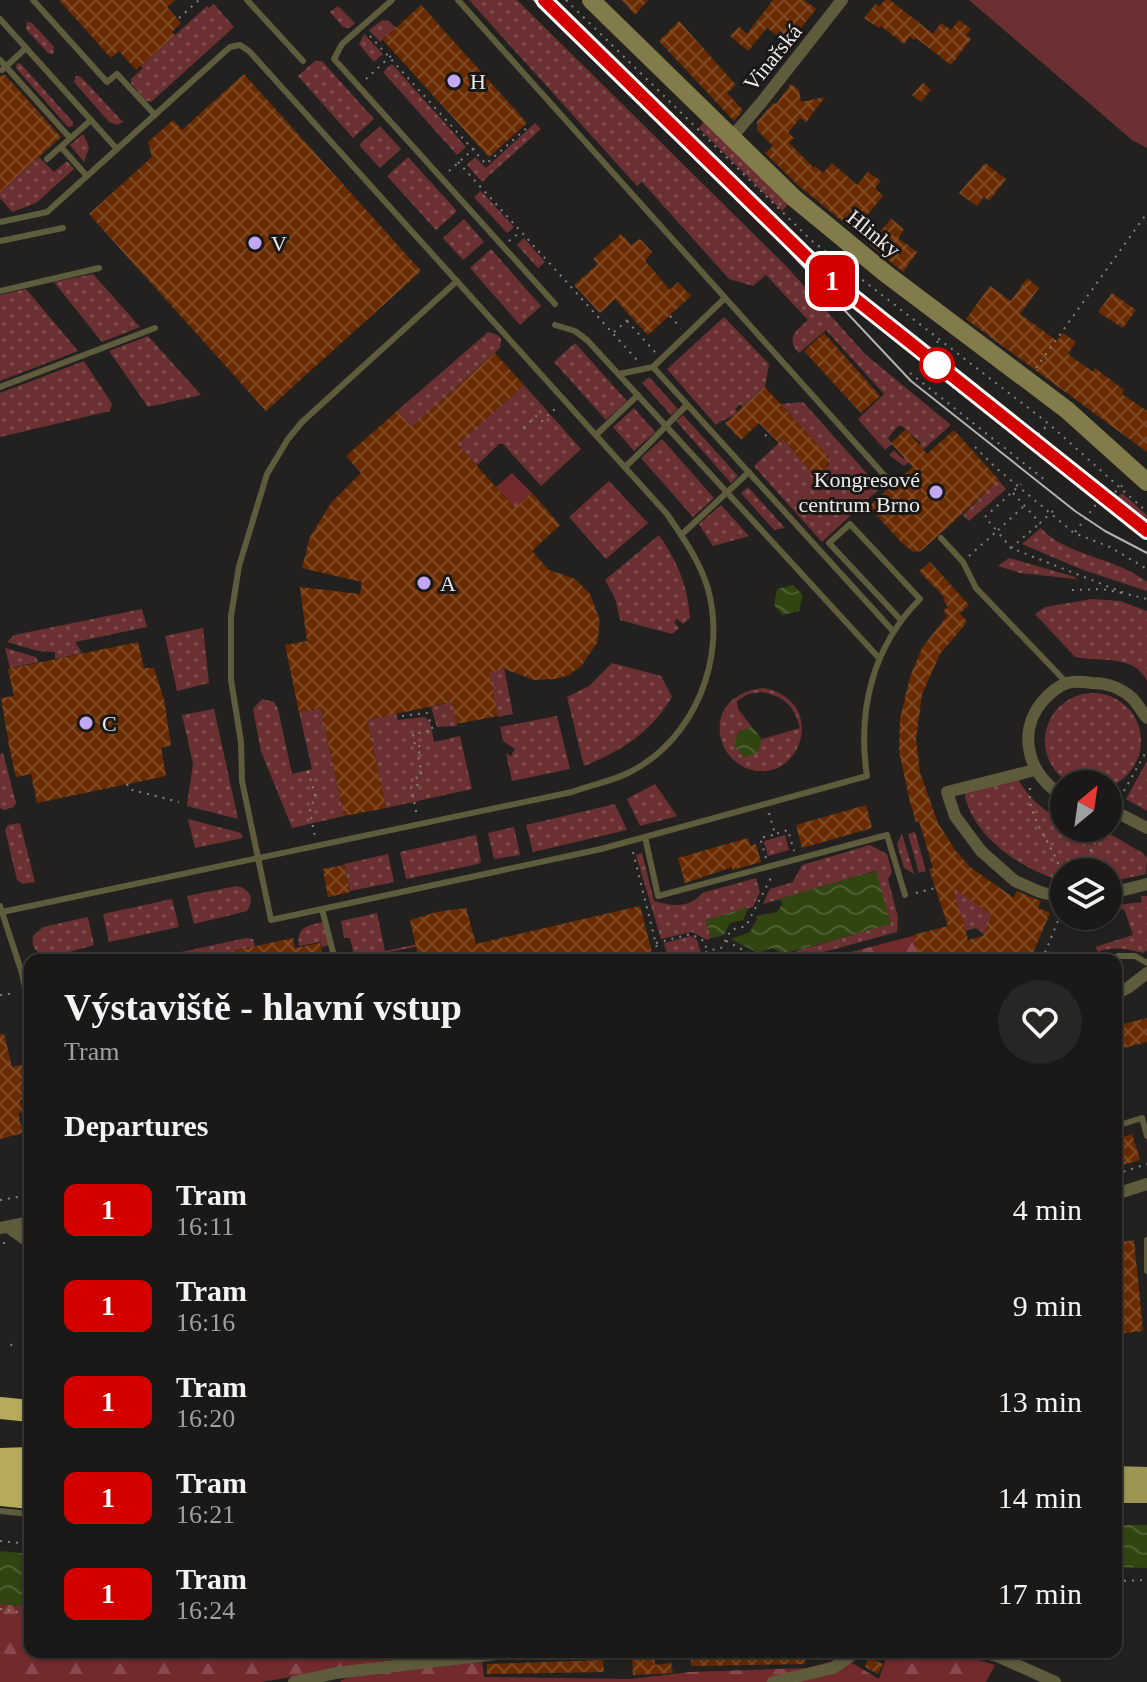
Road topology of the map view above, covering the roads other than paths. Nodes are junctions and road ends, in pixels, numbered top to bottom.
1 (33, 0) edge
2 (247, 0) edge
3 (392, 0) edge
4 (458, 0) edge
5 (591, 0) edge
6 (842, 0) edge
7 (0, 19) edge
8 (26, 48) junction
9 (0, 60) edge
10 (303, 61) dead end
11 (4, 68) edge
12 (155, 115) junction
13 (91, 120) junction
14 (70, 138) junction
15 (731, 138) junction
16 (61, 147) junction
17 (117, 149) junction
18 (47, 159) dead end
19 (87, 176) junction
20 (0, 222) edge
21 (63, 228) dead end
22 (0, 241) edge
23 (99, 268) dead end
24 (457, 281) junction
25 (0, 291) edge
26 (725, 298) junction
27 (555, 304) dead end
28 (555, 325) dead end
29 (155, 328) dead end
30 (649, 368) junction
31 (619, 374) junction
32 (0, 387) edge
33 (638, 395) junction
34 (687, 405) junction
35 (666, 425) junction
36 (596, 435) junction
37 (625, 467) junction
38 (749, 472) junction
39 (1142, 478) edge
40 (893, 485) dead end
41 (727, 492) junction
42 (681, 535) junction
43 (941, 538) dead end
44 (900, 619) junction
45 (893, 631) junction
46 (879, 658) junction
47 (1067, 683) junction
48 (1147, 718) edge
49 (1035, 770) junction
50 (1050, 786) edge
51 (1122, 815) edge
52 (1147, 828) edge
53 (645, 837) junction
54 (258, 858) junction
55 (1147, 884) edge
56 (1122, 890) edge
57 (1050, 894) edge
58 (905, 895) road end
59 (1, 909) edge
60 (322, 909) junction
61 (333, 954) edge
62 (1122, 957) edge
63 (1147, 963) edge
64 (1147, 973) edge
65 (24, 983) edge
66 (1122, 990) edge
67 (1122, 1124) edge
68 (1147, 1136) edge
69 (1146, 1188) edge
70 (1122, 1193) edge
71 (24, 1223) edge
72 (4, 1227) edge
73 (24, 1239) edge
74 (1147, 1240) edge
75 (1147, 1271) edge
76 (0, 1408) edge
77 (24, 1410) edge
78 (1122, 1476) edge
79 (24, 1477) edge
80 (1147, 1477) edge
81 (0, 1480) edge
82 (1122, 1493) edge
83 (1147, 1493) edge
84 (0, 1495) edge
85 (24, 1497) edge
86 (0, 1511) edge
87 (24, 1513) edge
88 (472, 1658) edge
89 (847, 1658) edge
90 (1001, 1658) edge
91 (334, 1678) edge
92 (294, 1682) edge
93 (773, 1682) edge
94 (1055, 1682) edge

1 - 12 lane
2 - 10 lane
3 - 27 lane
4 - 26 lane
5 - 15 street, Hlinky
6 - 15 street, Vinařská
7 - 8 lane
8 - 11 lane
8 - 13 lane
9 - 11 lane
11 - 14 lane
12 - 17 lane
12 - 24 lane
13 - 14 lane
13 - 17 lane
14 - 16 lane
15 - 39 street, Hlinky
16 - 18 lane
16 - 19 lane
17 - 19 lane
19 - 20 lane
21 - 22 lane
23 - 25 lane
24 - 36 lane
24 - 54 lane
26 - 30 lane
26 - 40 lane
28 - 31 lane
29 - 32 lane
30 - 31 lane
30 - 34 lane
31 - 33 lane
33 - 35 lane
33 - 36 lane
34 - 35 lane
34 - 38 lane
35 - 37 lane
35 - 41 lane
36 - 37 lane
37 - 42 lane
38 - 41 lane
38 - 45 lane
41 - 42 lane
41 - 46 lane
42 - 54 lane
43 - 47 lane
44 - 44 lane
44 - 45 lane
45 - 46 lane
46 - 53 lane
47 - 48 street
47 - 49 street
49 - 50 street
49 - 57 street
51 - 52 street
53 - 58 lane
53 - 60 lane
54 - 59 lane
54 - 60 lane
55 - 56 street
59 - 65 lane
60 - 61 lane
62 - 63 lane
64 - 66 street
67 - 68 lane
69 - 70 street
71 - 72 street
72 - 73 street
74 - 75 lane
76 - 77 highway
78 - 80 main road
79 - 81 highway
82 - 83 main road
84 - 85 highway
86 - 87 lane
88 - 91 street
89 - 93 street
90 - 94 street
91 - 92 street

